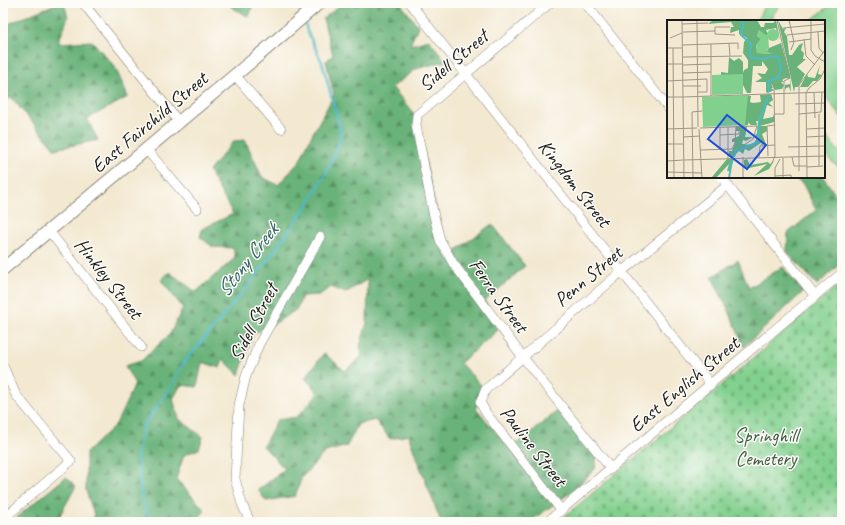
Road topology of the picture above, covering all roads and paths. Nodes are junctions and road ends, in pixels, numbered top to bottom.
1 (83, 3) edge
2 (410, 3) edge
3 (550, 3) edge
4 (585, 3) edge
5 (318, 4) edge
6 (466, 73) junction
7 (235, 75) junction
8 (667, 107) edge
9 (417, 115) joint
10 (179, 122) junction
11 (281, 128) dead end
12 (146, 149) junction
13 (722, 178) edge
14 (728, 185) junction
15 (197, 209) dead end
16 (49, 231) junction
17 (320, 237) dead end
18 (3, 269) edge
19 (621, 272) junction
20 (842, 273) edge
21 (815, 296) junction
22 (141, 347) dead end
23 (522, 356) junction
24 (3, 366) edge
25 (711, 385) junction
26 (480, 402) joint
27 (611, 469) junction
28 (561, 510) junction
29 (3, 519) edge
30 (250, 522) edge
31 (548, 522) edge

1 - 10 street
2 - 6 street, Kingdom Street
3 - 6 street, Sidell Street
4 - 8 street
5 - 7 street, East Fairchild Street
6 - 9 street, Sidell Street
6 - 19 street, Kingdom Street
7 - 10 street, East Fairchild Street
7 - 11 street
9 - 23 street, Ferra Street
10 - 12 street, East Fairchild Street
12 - 15 street
12 - 16 street, East Fairchild Street
13 - 14 street
14 - 19 street, Penn Street
14 - 21 street
16 - 18 street, East Fairchild Street
16 - 22 street, Hinkley Street
17 - 30 street, Sidell Street
19 - 23 street, Penn Street
19 - 25 street, Kingdom Street
20 - 21 street, East English Street
21 - 25 street, East English Street
23 - 26 street, Penn Street
23 - 27 street, Ferra Street
24 - 29 street
25 - 27 street, East English Street
26 - 28 street, Pauline Street
27 - 28 street, East English Street
28 - 31 street, East English Street

